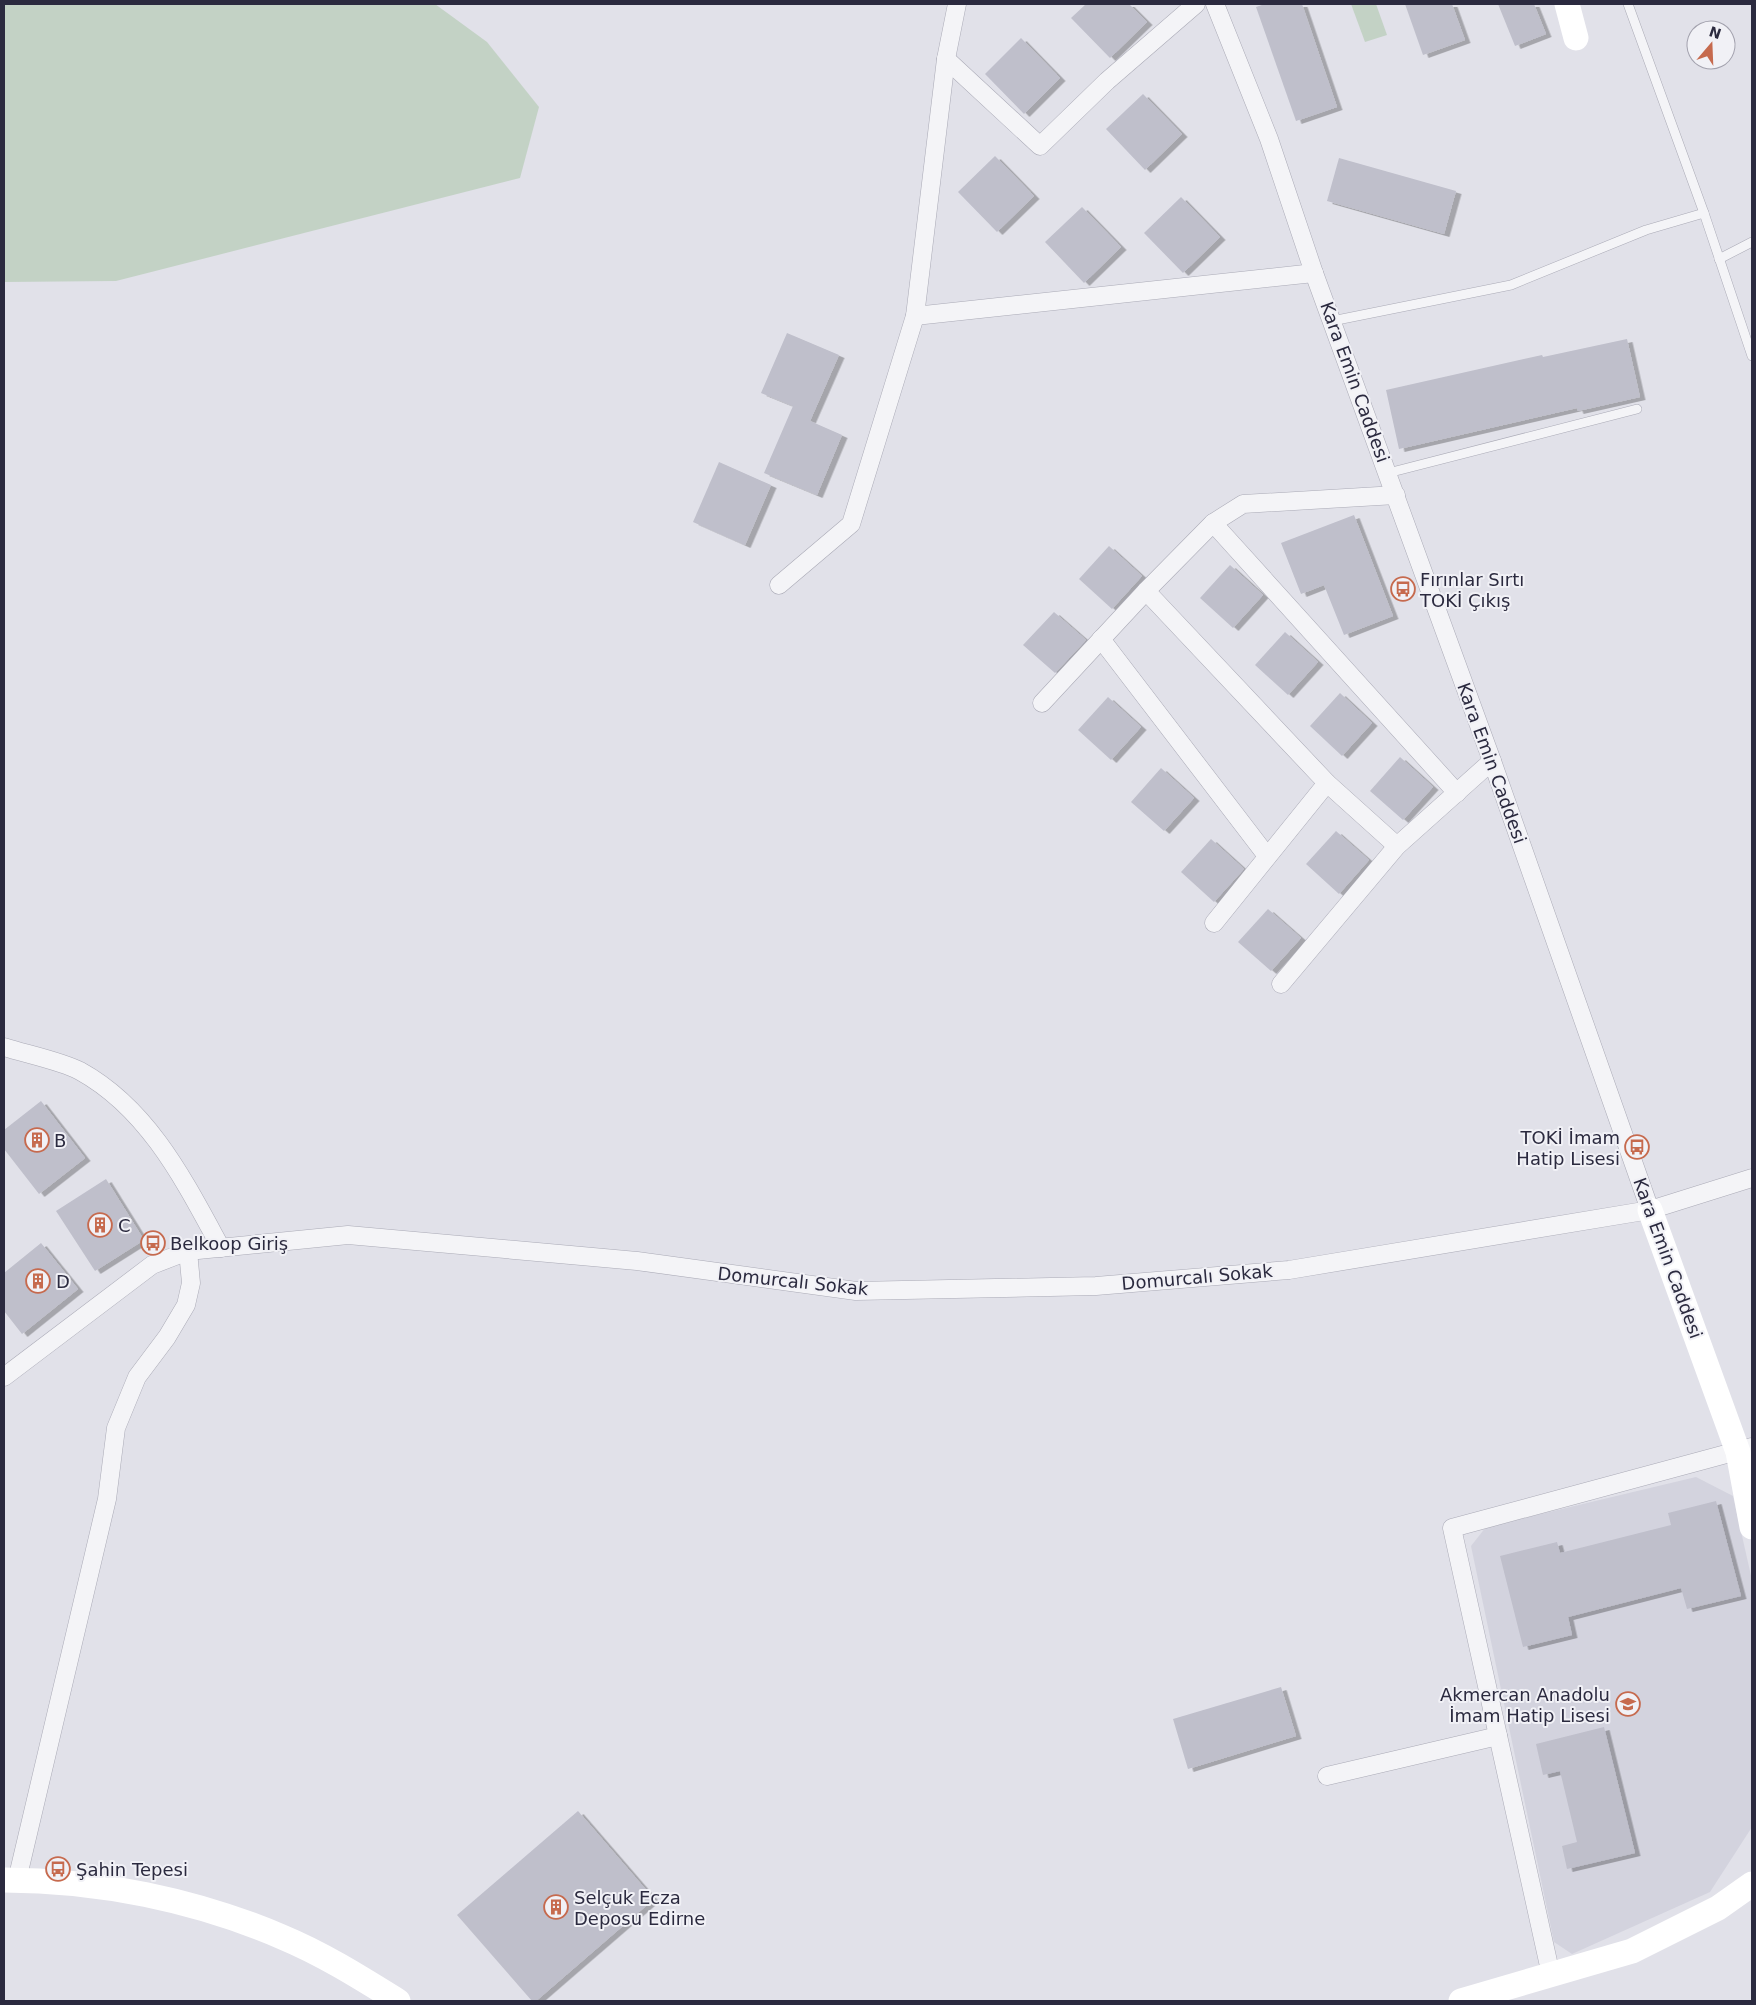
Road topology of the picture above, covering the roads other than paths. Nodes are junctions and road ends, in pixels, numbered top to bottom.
1 (957, 4) edge
2 (1196, 4) edge
3 (1215, 4) edge
4 (1567, 4) edge
5 (1628, 4) edge
6 (1576, 38) dead end
7 (946, 59) junction
8 (1704, 214) junction
9 (1752, 242) edge
10 (1719, 259) junction
11 (1314, 273) junction
12 (915, 316) junction
13 (1332, 321) junction
14 (1752, 356) edge
15 (1637, 409) dead end
16 (1388, 473) junction
17 (1396, 495) junction
18 (1213, 523) junction
19 (780, 585) dead end
20 (1146, 591) junction
21 (1100, 639) junction
22 (1042, 703) dead end
23 (1492, 761) junction
24 (1327, 783) junction
25 (1457, 793) junction
26 (1396, 846) junction
27 (1267, 856) junction
28 (1214, 923) dead end
29 (1281, 984) dead end
30 (4, 1047) edge
31 (1752, 1178) edge
32 (1650, 1210) junction
33 (221, 1248) junction
34 (188, 1251) junction
35 (4, 1377) edge
36 (1745, 1449) edge
37 (1752, 1527) edge
38 (1498, 1736) junction
39 (1327, 1776) dead end
40 (10, 1880) edge
41 (1752, 1884) edge
42 (1551, 1975) junction
43 (398, 2001) edge
44 (1460, 2001) edge

1 - 7 street
2 - 7 street
3 - 11 street, Kara Emin Caddesi
4 - 6 street
5 - 8 lane
7 - 12 street
8 - 10 lane
8 - 13 lane
9 - 10 lane
10 - 14 lane
11 - 12 street
11 - 13 street, Kara Emin Caddesi
12 - 19 street
13 - 16 street, Kara Emin Caddesi
15 - 16 lane
16 - 17 street, Kara Emin Caddesi
17 - 18 street
17 - 23 street, Kara Emin Caddesi
18 - 20 street
18 - 25 street
20 - 21 street
20 - 24 street
21 - 22 street
21 - 27 street
23 - 25 street
23 - 32 street, Kara Emin Caddesi
24 - 26 street
24 - 27 street
25 - 26 street
26 - 29 street
27 - 28 street
30 - 33 street
31 - 32 street, Domurcalı Sokak
32 - 33 street, Domurcalı Sokak
32 - 36 street, Kara Emin Caddesi
33 - 34 street, Domurcalı Sokak
34 - 35 street, Domurcalı Sokak
34 - 40 street
36 - 37 street, Kara Emin Caddesi
36 - 38 street
38 - 39 street
38 - 42 street
40 - 43 street
41 - 42 street
42 - 44 street

